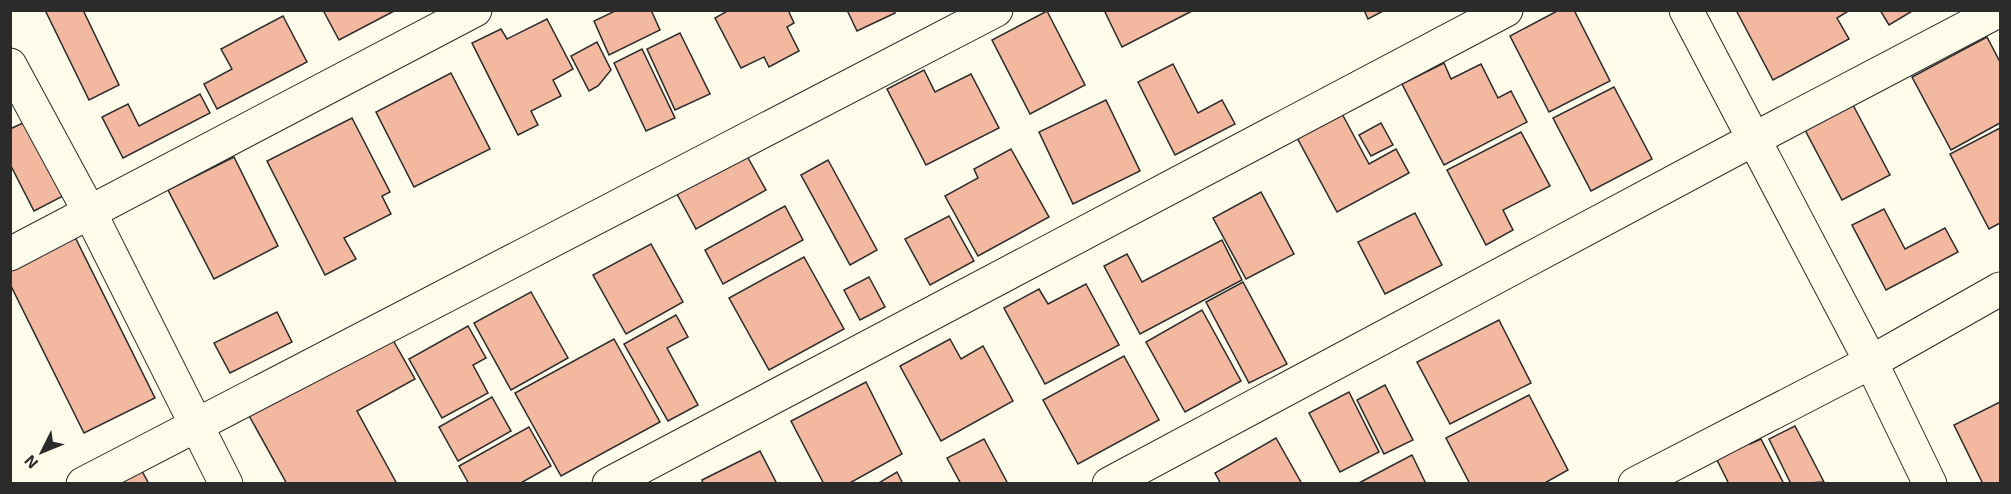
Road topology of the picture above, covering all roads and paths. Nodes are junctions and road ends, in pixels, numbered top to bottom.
1 (475, 10) edge
2 (996, 10) edge
3 (1506, 10) edge
4 (1686, 10) edge
5 (2000, 10) edge
6 (10, 65) edge
7 (1754, 139) junction
8 (90, 213) junction
9 (10, 254) edge
10 (2001, 289) edge
11 (1870, 362) junction
12 (196, 424) junction
13 (83, 483) edge
14 (226, 483) edge
15 (609, 483) edge
16 (1109, 483) edge
17 (1635, 483) edge
18 (1930, 483) edge

1 - 8 street
2 - 12 street
3 - 15 street
4 - 7 street
5 - 7 street
6 - 8 street
7 - 11 street
7 - 16 street
8 - 9 street
8 - 12 street
10 - 11 street
11 - 17 street
11 - 18 street
12 - 13 street
12 - 14 street

